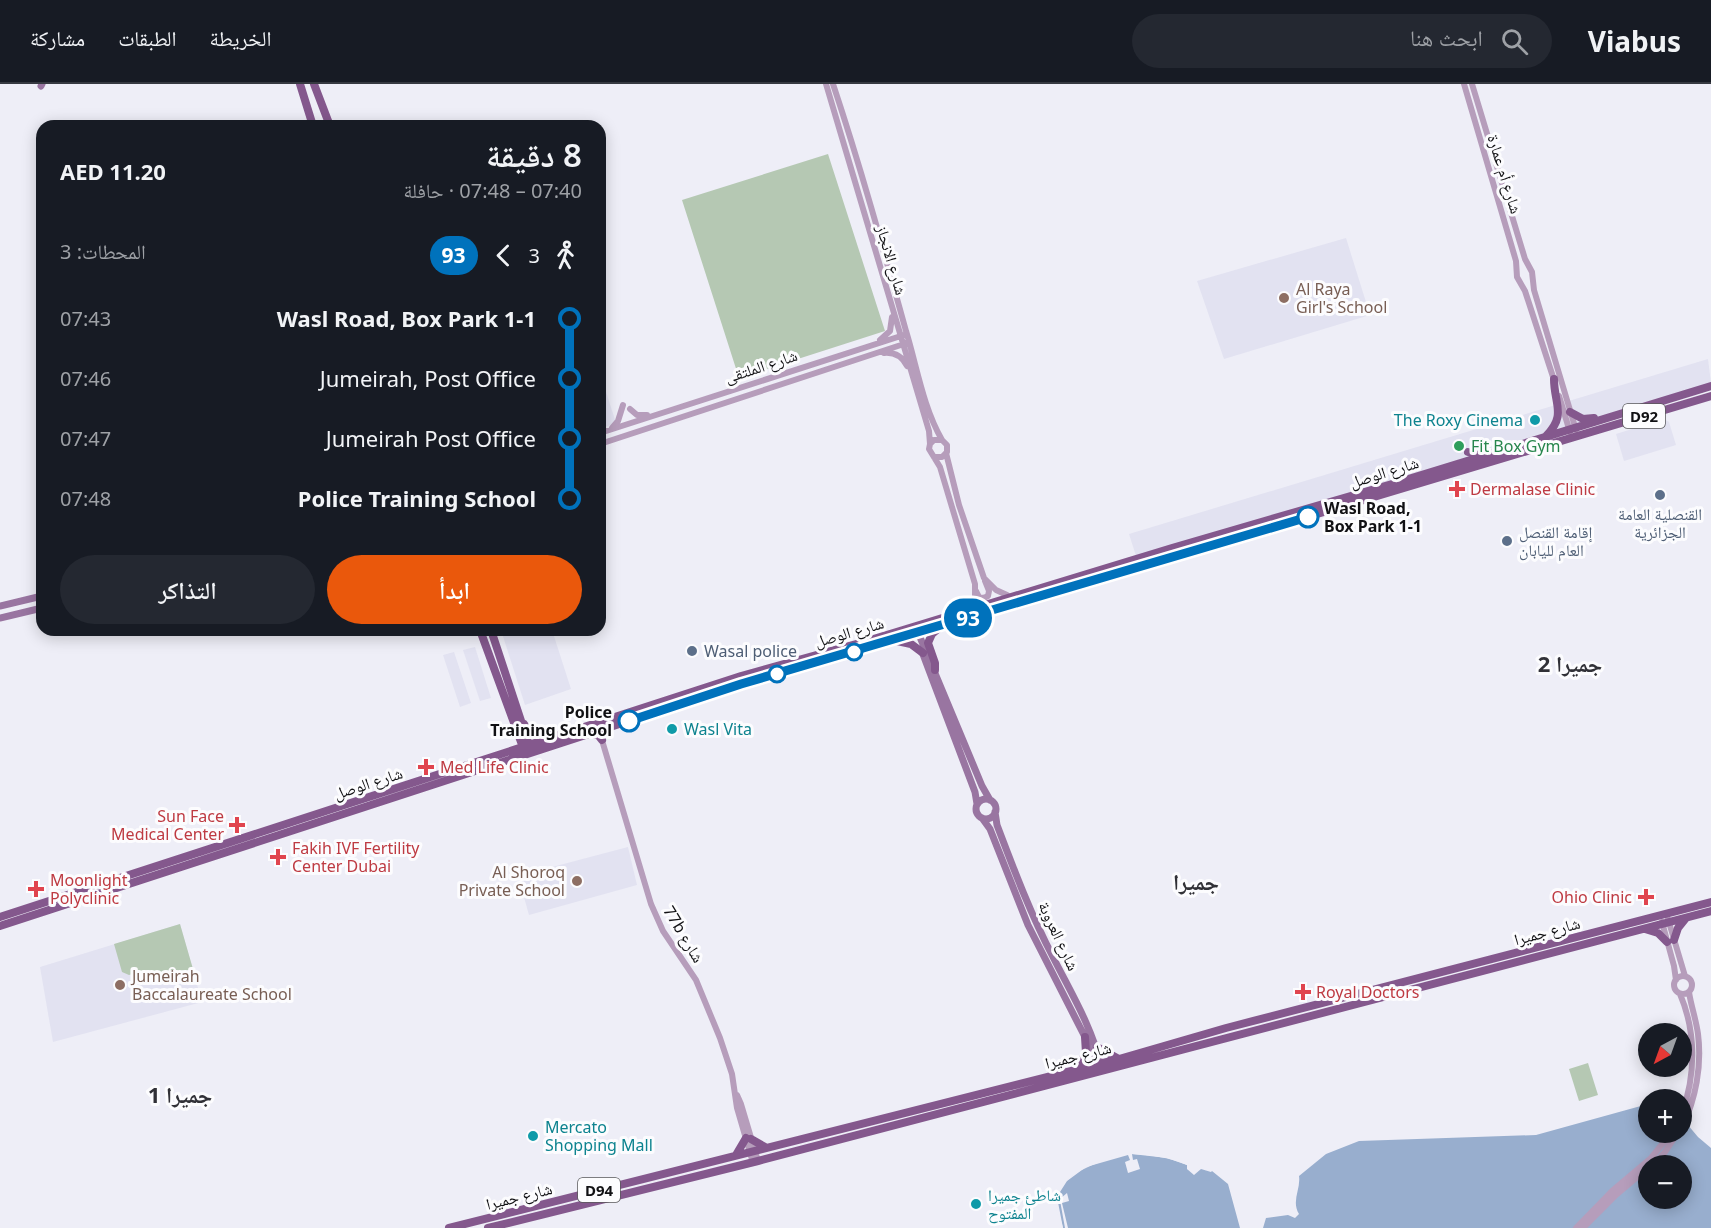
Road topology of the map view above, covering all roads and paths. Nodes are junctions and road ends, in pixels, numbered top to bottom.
1 (300, 84) edge
2 (314, 84) edge
3 (319, 84) edge
4 (824, 84) edge
5 (833, 84) edge
6 (1464, 84) edge
7 (1473, 84) edge
8 (323, 106) junction
9 (311, 120) edge
10 (328, 120) edge
11 (1529, 269) junction
12 (1517, 272) junction
13 (883, 276) junction
14 (1532, 278) junction
15 (1520, 282) junction
16 (904, 335) junction
17 (906, 343) junction
18 (866, 346) junction
19 (868, 356) junction
20 (1554, 379) junction
21 (1711, 386) edge
22 (1711, 396) edge
23 (921, 403) junction
24 (623, 405) dead end
25 (630, 409) dead end
26 (1570, 412) junction
27 (661, 413) junction
28 (649, 417) junction
29 (1610, 418) junction
30 (623, 425) junction
31 (652, 427) junction
32 (611, 430) junction
33 (606, 431) edge
34 (1575, 433) junction
35 (627, 435) junction
36 (1544, 438) junction
37 (942, 440) junction
38 (606, 442) edge
39 (930, 444) junction
40 (1468, 452) dead end
41 (946, 453) junction
42 (1483, 456) junction
43 (934, 457) junction
44 (1392, 484) junction
45 (1355, 503) junction
46 (1255, 524) junction
47 (1214, 544) junction
48 (1152, 547) dead end
49 (1144, 557) junction
50 (984, 578) junction
51 (975, 584) junction
52 (1007, 595) dead end
53 (36, 597) edge
54 (36, 598) edge
55 (0, 606) edge
56 (970, 606) dead end
57 (36, 610) edge
58 (20, 614) junction
59 (0, 618) edge
60 (943, 626) junction
61 (916, 630) junction
62 (482, 636) edge
63 (493, 636) edge
64 (893, 641) junction
65 (826, 652) junction
66 (922, 653) junction
67 (935, 670) junction
68 (732, 679) junction
69 (748, 683) junction
70 (657, 712) junction
71 (514, 714) junction
72 (611, 726) junction
73 (599, 730) junction
74 (565, 733) junction
75 (588, 734) junction
76 (602, 740) junction
77 (526, 750) junction
78 (607, 750) junction
79 (503, 754) junction
80 (377, 795) junction
81 (990, 800) junction
82 (977, 804) junction
83 (995, 812) junction
84 (982, 818) junction
85 (311, 824) junction
86 (196, 854) junction
87 (178, 867) junction
88 (1711, 902) edge
89 (1711, 911) edge
90 (1687, 917) junction
91 (1664, 918) junction
92 (0, 919) edge
93 (0, 926) edge
94 (1640, 928) junction
95 (1670, 941) junction
96 (1685, 976) junction
97 (1676, 980) junction
98 (1689, 992) junction
99 (1359, 993) junction
100 (1680, 994) junction
101 (1323, 1012) junction
102 (1085, 1037) junction
103 (1097, 1047) junction
104 (1119, 1059) junction
105 (1098, 1068) junction
106 (1077, 1069) junction
107 (1689, 1089) edge
108 (1692, 1095) edge
109 (748, 1139) junction
110 (1663, 1143) edge
111 (767, 1148) junction
112 (752, 1151) junction
113 (736, 1155) junction
114 (755, 1162) junction
115 (1638, 1177) edge
116 (449, 1228) edge
117 (488, 1228) edge
118 (1576, 1228) edge
119 (1583, 1228) edge

1 - 9 main road
2 - 8 main road
3 - 8 main road
4 - 13 street, شارع الانجاز
5 - 16 street, شارع الانجاز
6 - 12 street, شارع أم عمارة
7 - 11 street, شارع أم عمارة
8 - 10 main road
11 - 12 street
11 - 14 street
12 - 15 street
13 - 16 street, شارع الانجاز
13 - 18 street
14 - 15 street
14 - 26 street
15 - 20 street
16 - 17 street, شارع الانجاز
16 - 18 street, شارع الملتقى
17 - 19 street, شارع الملتقى
17 - 23 street, شارع الانجاز
17 - 37 street, شارع الانجاز
18 - 27 street, شارع الملتقى
19 - 23 street
19 - 31 street, شارع الملتقى
20 - 34 street
20 - 36 main road
21 - 29 main road, شارع الوصل / D92
22 - 34 main road, شارع الوصل / D92
23 - 39 street, شارع الانجاز
24 - 32 street
25 - 27 street
26 - 29 main road
26 - 34 street
27 - 28 street, شارع الملتقى
28 - 30 street, شارع الملتقى
28 - 31 street
29 - 34 main road, شارع الوصل / D92
30 - 32 street, شارع الملتقى
30 - 35 street
31 - 35 street, شارع الملتقى
32 - 33 street, شارع الملتقى
34 - 36 main road, شارع الوصل / D92
34 - 45 main road, شارع الوصل / D92
35 - 38 street, شارع الملتقى
36 - 42 main road, شارع الوصل / D92
37 - 39 street
37 - 41 street
39 - 43 street
40 - 42 main road
41 - 43 street
41 - 50 street
42 - 44 main road, شارع الوصل / D92
43 - 51 street
44 - 45 main road
44 - 46 main road, شارع الوصل / D92
45 - 47 main road, شارع الوصل / D92
46 - 47 main road
46 - 49 main road, شارع الوصل / D92
47 - 60 main road, شارع الوصل / D92
48 - 49 main road
49 - 61 main road, شارع الوصل / D92
50 - 51 street
50 - 52 street
51 - 56 street
53 - 55 main road
54 - 58 main road
57 - 58 main road
58 - 59 main road
60 - 61 main road, شارع الوصل / D92
60 - 67 main road
61 - 64 main road, شارع الوصل / D92
61 - 65 main road, شارع الوصل / D92
61 - 66 main road
61 - 67 main road
62 - 71 main road
63 - 71 main road
64 - 66 main road
64 - 69 main road, شارع الوصل / D92
65 - 68 main road, شارع الوصل / D92
65 - 69 main road
66 - 82 main road
67 - 81 main road
68 - 70 main road
68 - 74 main road, شارع الوصل / D92
69 - 70 main road, شارع الوصل / D92
70 - 72 main road, شارع الوصل / D92
71 - 74 main road
71 - 77 main road
71 - 79 main road
72 - 73 main road, شارع الوصل / D92
72 - 78 street, 77b شارع
73 - 75 main road, شارع الوصل / D92
73 - 76 street, 77b شارع
74 - 77 main road, شارع الوصل / D92
75 - 76 main road
75 - 77 main road, شارع الوصل / D92
76 - 78 street, 77b شارع
77 - 79 main road, شارع الوصل / D92
77 - 85 main road, شارع الوصل / D92
78 - 109 street, 77b شارع
79 - 80 main road, شارع الوصل / D92
80 - 85 main road
80 - 86 main road, شارع الوصل / D92
81 - 82 main road
81 - 83 main road
82 - 84 main road
83 - 84 main road
83 - 103 main road, شارع العروبة
84 - 102 main road, شارع العروبة
85 - 87 main road, شارع الوصل / D92
86 - 87 main road
86 - 92 main road, شارع الوصل / D92
87 - 93 main road, شارع الوصل / D92
88 - 91 main road, شارع جميرا / D94
89 - 90 main road, شارع جميرا / D94
90 - 91 main road, شارع جميرا / D94
90 - 95 main road
91 - 94 main road, شارع جميرا / D94
91 - 95 street
91 - 99 main road, شارع جميرا / D94
94 - 95 main road
94 - 101 main road, شارع جميرا / D94
95 - 96 street
95 - 97 street
96 - 97 street
96 - 98 street
97 - 100 street
98 - 100 street
98 - 108 street
99 - 101 main road
99 - 104 main road, شارع جميرا / D94
100 - 107 street
101 - 105 main road, شارع جميرا / D94
102 - 105 main road, شارع العروبة
102 - 106 main road
103 - 104 main road
103 - 105 main road, شارع العروبة
104 - 105 main road, شارع جميرا / D94
105 - 106 main road, شارع جميرا / D94
105 - 114 main road, شارع جميرا / D94
106 - 111 main road, شارع جميرا / D94
109 - 111 main road
109 - 112 street, 77b شارع
109 - 113 main road
110 - 118 street
111 - 112 main road, شارع جميرا / D94
112 - 113 main road, شارع جميرا / D94
112 - 114 street, 77b شارع
113 - 116 main road, شارع جميرا / D94
114 - 117 main road, شارع جميرا / D94
115 - 119 street

